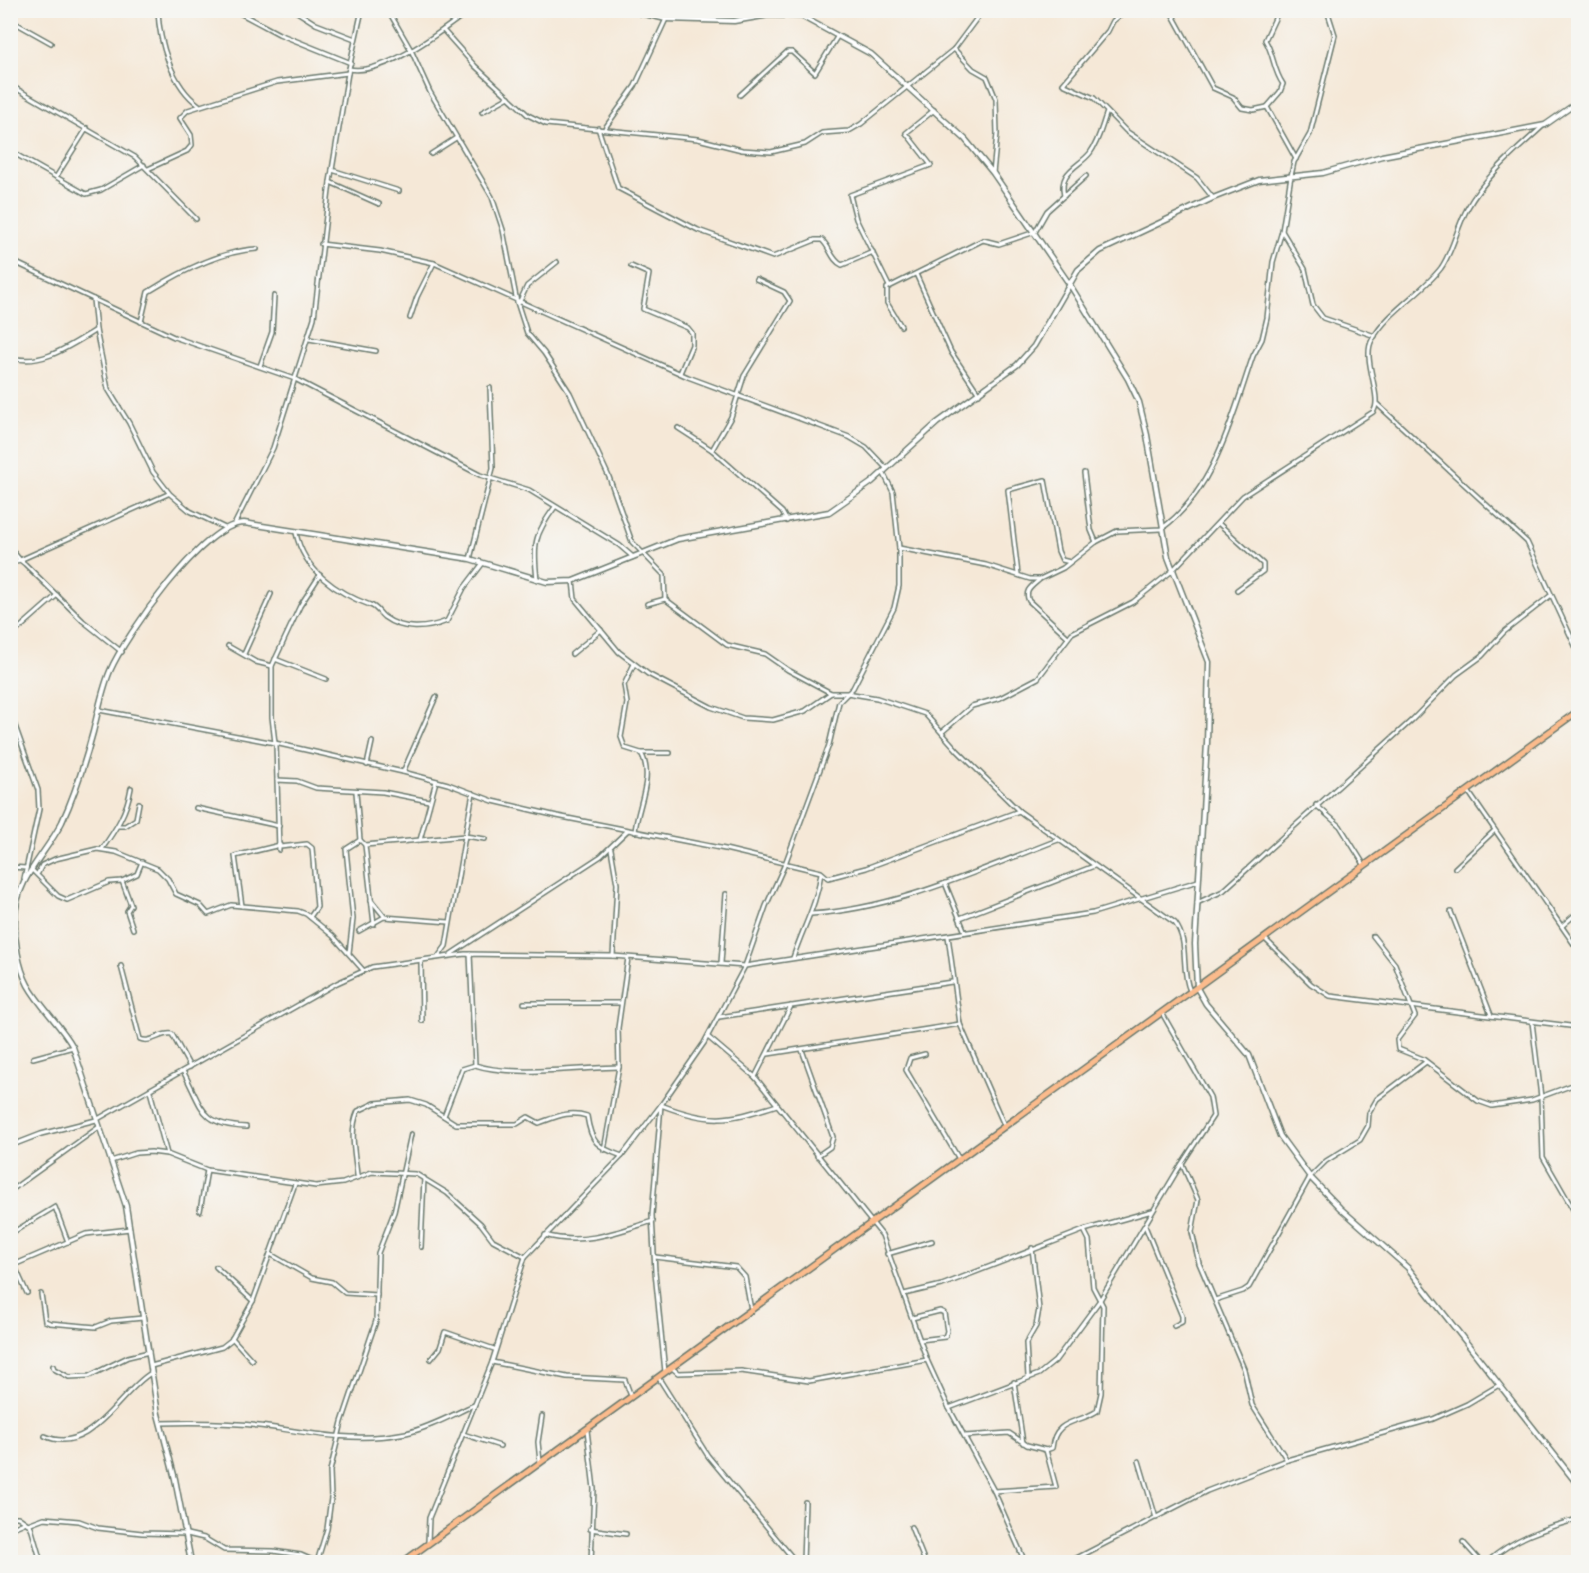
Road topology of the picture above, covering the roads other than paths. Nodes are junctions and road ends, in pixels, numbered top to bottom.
1 (158, 10) edge
2 (234, 10) edge
3 (294, 10) edge
4 (362, 10) edge
5 (388, 10) edge
6 (470, 10) edge
7 (628, 10) edge
8 (1127, 10) edge
9 (1170, 10) edge
10 (1279, 10) edge
11 (1327, 10) edge
12 (983, 11) edge
13 (801, 13) edge
14 (666, 19) junction
15 (10, 20) edge
16 (443, 30) junction
17 (838, 35) junction
18 (356, 39) junction
19 (51, 43) dead end
20 (954, 49) junction
21 (411, 50) junction
22 (351, 63) junction
23 (349, 71) junction
24 (10, 85) edge
25 (907, 86) junction
26 (740, 95) dead end
27 (508, 97) junction
28 (1578, 102) edge
29 (199, 105) junction
30 (1267, 107) junction
31 (934, 110) junction
32 (482, 112) dead end
33 (1107, 112) junction
34 (1545, 125) junction
35 (87, 128) junction
36 (598, 128) junction
37 (605, 128) junction
38 (456, 138) junction
39 (10, 151) edge
40 (430, 154) dead end
41 (1296, 159) junction
42 (144, 165) junction
43 (148, 169) junction
44 (332, 170) junction
45 (993, 173) junction
46 (1086, 176) dead end
47 (1291, 176) junction
48 (56, 177) junction
49 (330, 182) junction
50 (399, 191) dead end
51 (1064, 196) junction
52 (1213, 198) junction
53 (380, 204) dead end
54 (196, 219) dead end
55 (1282, 231) junction
56 (1035, 232) junction
57 (321, 244) junction
58 (257, 249) dead end
59 (873, 252) junction
60 (10, 260) edge
61 (557, 262) dead end
62 (434, 263) junction
63 (631, 266) dead end
64 (916, 273) junction
65 (756, 279) dead end
66 (1070, 285) junction
67 (889, 286) junction
68 (274, 296) dead end
69 (93, 299) junction
70 (518, 303) junction
71 (410, 318) dead end
72 (141, 322) junction
73 (901, 326) dead end
74 (96, 330) junction
75 (1375, 336) junction
76 (309, 339) junction
77 (376, 351) dead end
78 (10, 357) edge
79 (260, 366) junction
80 (680, 373) junction
81 (295, 379) junction
82 (490, 388) dead end
83 (979, 394) junction
84 (737, 395) junction
85 (1376, 404) junction
86 (678, 428) dead end
87 (712, 450) junction
88 (885, 470) junction
89 (1084, 473) dead end
90 (492, 479) junction
91 (170, 494) junction
92 (555, 507) junction
93 (787, 521) junction
94 (235, 523) junction
95 (1218, 523) junction
96 (225, 528) junction
97 (1161, 529) junction
98 (296, 533) junction
99 (1096, 542) junction
100 (10, 548) edge
101 (899, 548) junction
102 (641, 554) junction
103 (633, 557) junction
104 (470, 558) junction
105 (20, 560) junction
106 (484, 562) junction
107 (1070, 562) junction
108 (10, 563) edge
109 (1172, 571) junction
110 (320, 575) junction
111 (1018, 575) junction
112 (537, 579) junction
113 (1040, 579) junction
114 (573, 581) junction
115 (1237, 590) dead end
116 (271, 594) dead end
117 (57, 595) junction
118 (1551, 596) junction
119 (665, 599) junction
120 (647, 604) dead end
121 (601, 630) junction
122 (15, 632) dead end
123 (1068, 637) junction
124 (228, 646) dead end
125 (122, 652) junction
126 (1578, 652) edge
127 (244, 654) junction
128 (572, 654) dead end
129 (275, 659) junction
130 (634, 664) junction
131 (272, 666) junction
132 (326, 679) dead end
133 (831, 693) junction
134 (847, 693) junction
135 (436, 696) dead end
136 (99, 710) junction
137 (1578, 711) edge
138 (10, 712) edge
139 (942, 732) junction
140 (372, 742) dead end
141 (275, 744) junction
142 (641, 753) junction
143 (670, 753) dead end
144 (367, 765) junction
145 (403, 772) junction
146 (277, 780) junction
147 (436, 780) junction
148 (130, 788) dead end
149 (1467, 791) junction
150 (356, 792) junction
151 (473, 792) junction
152 (429, 801) junction
153 (139, 803) dead end
154 (1316, 805) junction
155 (196, 807) dead end
156 (1019, 811) junction
157 (118, 826) junction
158 (279, 826) junction
159 (628, 830) junction
160 (1494, 831) junction
161 (635, 832) junction
162 (465, 836) junction
163 (485, 839) dead end
164 (360, 840) junction
165 (420, 840) junction
166 (1058, 840) junction
167 (365, 845) junction
168 (280, 847) junction
169 (102, 849) junction
170 (611, 849) junction
171 (142, 862) junction
172 (785, 864) junction
173 (11, 866) edge
174 (1094, 866) junction
175 (1365, 866) junction
176 (28, 868) junction
177 (1455, 868) dead end
178 (821, 872) junction
179 (38, 873) junction
180 (122, 881) junction
181 (1198, 881) junction
182 (945, 883) junction
183 (726, 894) dead end
184 (370, 899) junction
185 (1143, 899) junction
186 (1197, 903) junction
187 (242, 906) junction
188 (1451, 912) dead end
189 (1578, 912) edge
190 (811, 914) junction
191 (310, 917) junction
192 (385, 917) junction
193 (960, 918) junction
194 (449, 922) junction
195 (374, 924) junction
196 (1562, 926) junction
197 (133, 928) dead end
198 (359, 930) dead end
199 (965, 932) junction
200 (948, 936) junction
201 (1373, 936) dead end
202 (1264, 939) junction
203 (17, 943) junction
204 (10, 945) edge
205 (1578, 950) edge
206 (349, 953) junction
207 (470, 954) junction
208 (450, 955) junction
209 (613, 956) junction
210 (438, 957) junction
211 (628, 958) junction
212 (793, 958) junction
213 (422, 962) junction
214 (721, 963) junction
215 (121, 966) dead end
216 (746, 966) junction
217 (363, 970) junction
218 (952, 982) junction
219 (1197, 988) junction
220 (1190, 992) junction
221 (524, 1003) dead end
222 (622, 1003) junction
223 (791, 1006) junction
224 (1412, 1006) junction
225 (1162, 1013) junction
226 (1491, 1015) junction
227 (719, 1017) junction
228 (422, 1022) dead end
229 (1532, 1022) junction
230 (960, 1024) junction
231 (1573, 1027) junction
232 (1578, 1027) edge
233 (708, 1037) junction
234 (1578, 1042) edge
235 (73, 1047) junction
236 (802, 1050) junction
237 (768, 1054) junction
238 (925, 1054) dead end
239 (33, 1058) dead end
240 (1426, 1062) junction
241 (475, 1065) junction
242 (190, 1067) junction
243 (619, 1067) junction
244 (183, 1071) junction
245 (755, 1077) junction
246 (1578, 1083) edge
247 (150, 1091) junction
248 (1541, 1097) junction
249 (777, 1104) junction
250 (661, 1105) junction
251 (443, 1117) junction
252 (96, 1120) junction
253 (246, 1126) dead end
254 (99, 1127) junction
255 (1005, 1127) junction
256 (411, 1134) dead end
257 (10, 1146) edge
258 (604, 1150) junction
259 (167, 1154) junction
260 (622, 1156) junction
261 (818, 1156) junction
262 (960, 1160) junction
263 (111, 1161) junction
264 (1182, 1164) junction
265 (207, 1170) junction
266 (402, 1173) junction
267 (358, 1176) junction
268 (1310, 1177) junction
269 (424, 1178) junction
270 (295, 1184) junction
271 (10, 1191) edge
272 (200, 1211) dead end
273 (1152, 1211) junction
274 (1578, 1218) edge
275 (653, 1221) junction
276 (872, 1222) junction
277 (1145, 1226) junction
278 (130, 1229) junction
279 (1084, 1230) junction
280 (10, 1234) edge
281 (545, 1235) junction
282 (1578, 1239) edge
283 (932, 1241) dead end
284 (68, 1242) junction
285 (1575, 1246) dead end
286 (421, 1247) dead end
287 (1032, 1248) junction
288 (888, 1254) junction
289 (272, 1255) junction
290 (10, 1256) edge
291 (525, 1257) junction
292 (655, 1257) junction
293 (16, 1264) junction
294 (216, 1267) dead end
295 (27, 1293) dead end
296 (41, 1294) dead end
297 (904, 1294) junction
298 (377, 1295) junction
299 (1100, 1300) junction
300 (1215, 1300) junction
301 (253, 1301) junction
302 (752, 1310) junction
303 (144, 1318) junction
304 (912, 1318) junction
305 (1174, 1326) dead end
306 (232, 1338) junction
307 (920, 1340) junction
308 (494, 1349) junction
309 (149, 1352) junction
310 (431, 1359) dead end
311 (252, 1360) dead end
312 (927, 1360) junction
313 (492, 1362) junction
314 (53, 1366) dead end
315 (151, 1366) junction
316 (672, 1368) junction
317 (151, 1373) junction
318 (665, 1373) junction
319 (658, 1377) junction
320 (1028, 1378) junction
321 (1014, 1382) junction
322 (1499, 1385) junction
323 (632, 1397) junction
324 (474, 1406) junction
325 (949, 1408) junction
326 (542, 1416) dead end
327 (161, 1423) junction
328 (587, 1430) junction
329 (463, 1434) junction
330 (45, 1436) dead end
331 (964, 1436) junction
332 (339, 1438) junction
333 (1023, 1443) junction
334 (500, 1446) dead end
335 (1046, 1450) junction
336 (1287, 1460) junction
337 (1139, 1461) dead end
338 (540, 1463) junction
339 (1578, 1485) edge
340 (994, 1491) junction
341 (805, 1502) dead end
342 (10, 1517) edge
343 (1156, 1518) junction
344 (1578, 1519) edge
345 (24, 1523) junction
346 (30, 1524) junction
347 (911, 1527) dead end
348 (10, 1528) edge
349 (590, 1529) junction
350 (187, 1534) junction
351 (626, 1534) dead end
352 (1463, 1542) dead end
353 (428, 1544) junction
354 (317, 1562) edge
355 (41, 1563) edge
356 (191, 1563) edge
357 (403, 1563) edge
358 (591, 1563) edge
359 (796, 1563) edge
360 (803, 1563) edge
361 (925, 1563) edge
362 (1025, 1563) edge
363 (1069, 1563) edge
364 (1481, 1563) edge
365 (1487, 1563) edge

1 - 29 street
2 - 22 street
3 - 18 street
4 - 18 street
5 - 21 street
6 - 16 street
7 - 14 street
8 - 33 street
9 - 30 street
10 - 30 street
11 - 41 street
12 - 20 street
13 - 14 street
13 - 17 street
14 - 37 street
15 - 19 street
16 - 21 street
16 - 27 street
17 - 25 street
17 - 26 street
18 - 22 street
20 - 25 street
20 - 45 street
21 - 23 street
21 - 38 street
22 - 23 street
23 - 29 street
23 - 44 street
24 - 35 street
25 - 31 street
25 - 37 street
27 - 32 street
27 - 36 street
28 - 34 street
29 - 43 street
30 - 41 street
31 - 45 street
31 - 59 street
33 - 51 street
33 - 52 street
34 - 47 street
34 - 75 street
35 - 42 street
35 - 48 street
36 - 37 street
36 - 59 street
38 - 40 street
38 - 70 street
39 - 48 street
41 - 47 street
42 - 43 street
42 - 48 street
43 - 54 street
44 - 49 street
44 - 50 street
45 - 56 street
46 - 51 street
47 - 52 street
47 - 55 street
49 - 53 street
49 - 57 street
51 - 56 street
52 - 66 street
55 - 75 street
55 - 97 street
56 - 64 street
56 - 66 street
57 - 62 street
57 - 76 street
58 - 72 street
59 - 67 street
60 - 69 street
61 - 70 street
62 - 70 street
62 - 71 street
63 - 80 street
64 - 67 street
64 - 83 street
65 - 84 street
66 - 83 street
66 - 97 street
67 - 73 street
68 - 79 street
69 - 72 street
69 - 74 street
70 - 80 street
70 - 102 street
72 - 79 street
74 - 78 street
74 - 91 street
75 - 85 street
76 - 77 street
76 - 81 street
79 - 81 street
80 - 84 street
81 - 90 street
81 - 94 street
82 - 90 street
83 - 88 street
84 - 87 street
84 - 88 street
85 - 95 street
85 - 118 street
86 - 87 street
87 - 93 street
88 - 93 street
88 - 101 street
89 - 99 street
90 - 92 street
90 - 104 street
91 - 96 street
91 - 105 street
92 - 103 street
92 - 112 street
93 - 102 street
94 - 96 street
94 - 98 street
95 - 109 street
95 - 115 street
96 - 125 street
97 - 99 street
97 - 109 street
98 - 104 street
98 - 110 street
99 - 107 street
100 - 105 street
101 - 111 street
101 - 134 street
102 - 103 street
102 - 119 street
103 - 114 street
104 - 106 street
105 - 108 street
105 - 117 street
106 - 110 street
106 - 112 street
107 - 111 street
107 - 113 street
109 - 123 street
109 - 181 street
110 - 129 street
111 - 113 street
112 - 114 street
113 - 123 street
114 - 121 street
116 - 127 street
117 - 122 street
117 - 125 street
118 - 126 street
118 - 154 street
119 - 120 street
119 - 133 street
121 - 128 street
121 - 130 street
123 - 139 street
124 - 127 street
125 - 136 street
127 - 131 street
129 - 131 street
129 - 132 street
130 - 133 street
130 - 142 street
131 - 141 street
133 - 134 street
134 - 139 street
134 - 172 street
135 - 145 street
136 - 141 street
136 - 176 street
137 - 149 main road
138 - 176 street
139 - 156 street
140 - 144 street
141 - 144 street
141 - 146 street
142 - 143 street
142 - 161 street
144 - 145 street
145 - 147 street
146 - 150 street
146 - 158 street
147 - 151 street
147 - 152 street
148 - 157 street
149 - 160 street
149 - 175 main road
150 - 152 street
150 - 164 street
151 - 159 street
151 - 162 street
152 - 165 street
153 - 157 street
154 - 175 street
154 - 186 street
155 - 158 street
156 - 166 street
156 - 178 street
157 - 169 street
158 - 168 street
159 - 161 street
159 - 170 street
160 - 177 street
160 - 196 street
161 - 172 street
162 - 163 street
162 - 165 street
162 - 194 street
164 - 167 street
164 - 206 street
165 - 167 street
166 - 174 street
166 - 182 street
167 - 184 street
168 - 187 street
168 - 191 street
169 - 171 street
169 - 179 street
170 - 208 street
170 - 209 street
171 - 180 street
171 - 187 street
172 - 178 street
172 - 216 street
173 - 176 street
174 - 185 street
174 - 193 street
175 - 202 main road
176 - 179 street
176 - 203 street
178 - 190 street
179 - 180 street
180 - 197 street
181 - 185 street
181 - 186 street
182 - 190 street
182 - 193 street
183 - 214 street
184 - 192 street
184 - 195 street
185 - 199 street
185 - 220 street
186 - 219 street
187 - 191 street
188 - 226 street
189 - 196 street
190 - 212 street
191 - 206 street
192 - 194 street
192 - 195 street
193 - 199 street
194 - 210 street
195 - 198 street
196 - 205 street
199 - 200 street
200 - 212 street
200 - 218 street
201 - 224 street
202 - 219 main road
202 - 224 street
203 - 204 street
203 - 235 street
206 - 217 street
207 - 208 street
207 - 209 street
207 - 241 street
208 - 210 street
209 - 211 street
210 - 213 street
211 - 214 street
211 - 222 street
212 - 216 street
213 - 217 street
213 - 228 street
214 - 216 street
215 - 242 street
216 - 227 street
217 - 242 street
218 - 223 street
218 - 230 street
219 - 220 main road
219 - 268 street
220 - 225 main road
221 - 222 street
222 - 243 street
223 - 227 street
223 - 237 street
224 - 226 street
224 - 240 street
225 - 255 main road
225 - 264 street
226 - 229 street
227 - 233 street
229 - 231 street
229 - 248 street
230 - 236 street
230 - 255 street
231 - 232 street
231 - 234 street
233 - 245 street
233 - 250 street
235 - 239 street
235 - 252 street
236 - 237 street
236 - 261 street
237 - 245 street
238 - 262 street
240 - 248 street
240 - 268 street
241 - 243 street
241 - 251 street
242 - 244 street
243 - 258 street
244 - 247 street
244 - 253 street
245 - 249 street
246 - 248 street
247 - 252 street
247 - 259 street
248 - 274 street
249 - 250 street
249 - 261 street
250 - 260 street
250 - 275 street
251 - 258 street
251 - 267 street
252 - 254 street
252 - 257 street
254 - 263 street
254 - 271 street
255 - 262 main road
256 - 266 street
258 - 260 street
259 - 263 street
259 - 265 street
260 - 281 street
261 - 276 street
262 - 276 main road
263 - 278 street
264 - 273 street
264 - 300 street
265 - 270 street
265 - 272 street
266 - 267 street
266 - 269 street
266 - 298 street
267 - 270 street
268 - 300 street
268 - 322 street
269 - 286 street
269 - 291 street
270 - 289 street
273 - 277 street
273 - 279 street
275 - 281 street
275 - 292 street
276 - 288 street
276 - 302 main road
277 - 299 street
277 - 305 street
278 - 284 street
278 - 303 street
279 - 287 street
279 - 299 street
280 - 284 street
281 - 291 street
282 - 285 street
283 - 288 street
284 - 293 street
287 - 297 street
287 - 320 street
288 - 297 street
289 - 298 street
289 - 301 street
290 - 293 street
291 - 308 street
292 - 302 street
292 - 318 street
293 - 295 street
294 - 301 street
296 - 303 street
297 - 304 street
298 - 332 street
299 - 320 street
299 - 335 street
300 - 336 street
301 - 306 street
302 - 316 main road
303 - 309 street
304 - 307 street
304 - 307 street
306 - 311 street
306 - 315 street
307 - 312 street
308 - 310 street
308 - 313 street
309 - 314 street
309 - 315 street
312 - 316 street
312 - 325 street
313 - 323 street
313 - 324 street
315 - 317 street
316 - 318 main road
317 - 327 street
317 - 330 street
318 - 319 main road
319 - 323 main road
319 - 359 street
320 - 321 street
321 - 325 street
321 - 333 street
322 - 336 street
322 - 339 street
323 - 328 main road
324 - 329 street
324 - 332 street
325 - 331 street
326 - 338 street
327 - 332 street
327 - 350 street
328 - 338 main road
328 - 349 street
329 - 334 street
329 - 353 street
331 - 333 street
331 - 340 street
332 - 354 street
333 - 335 street
335 - 340 street
336 - 343 street
337 - 343 street
338 - 353 main road
340 - 362 street
341 - 360 street
342 - 345 street
343 - 363 street
344 - 365 street
345 - 346 street
345 - 348 street
346 - 350 street
346 - 355 street
347 - 361 street
349 - 351 street
349 - 358 street
350 - 354 street
350 - 356 street
352 - 364 street
353 - 357 main road

